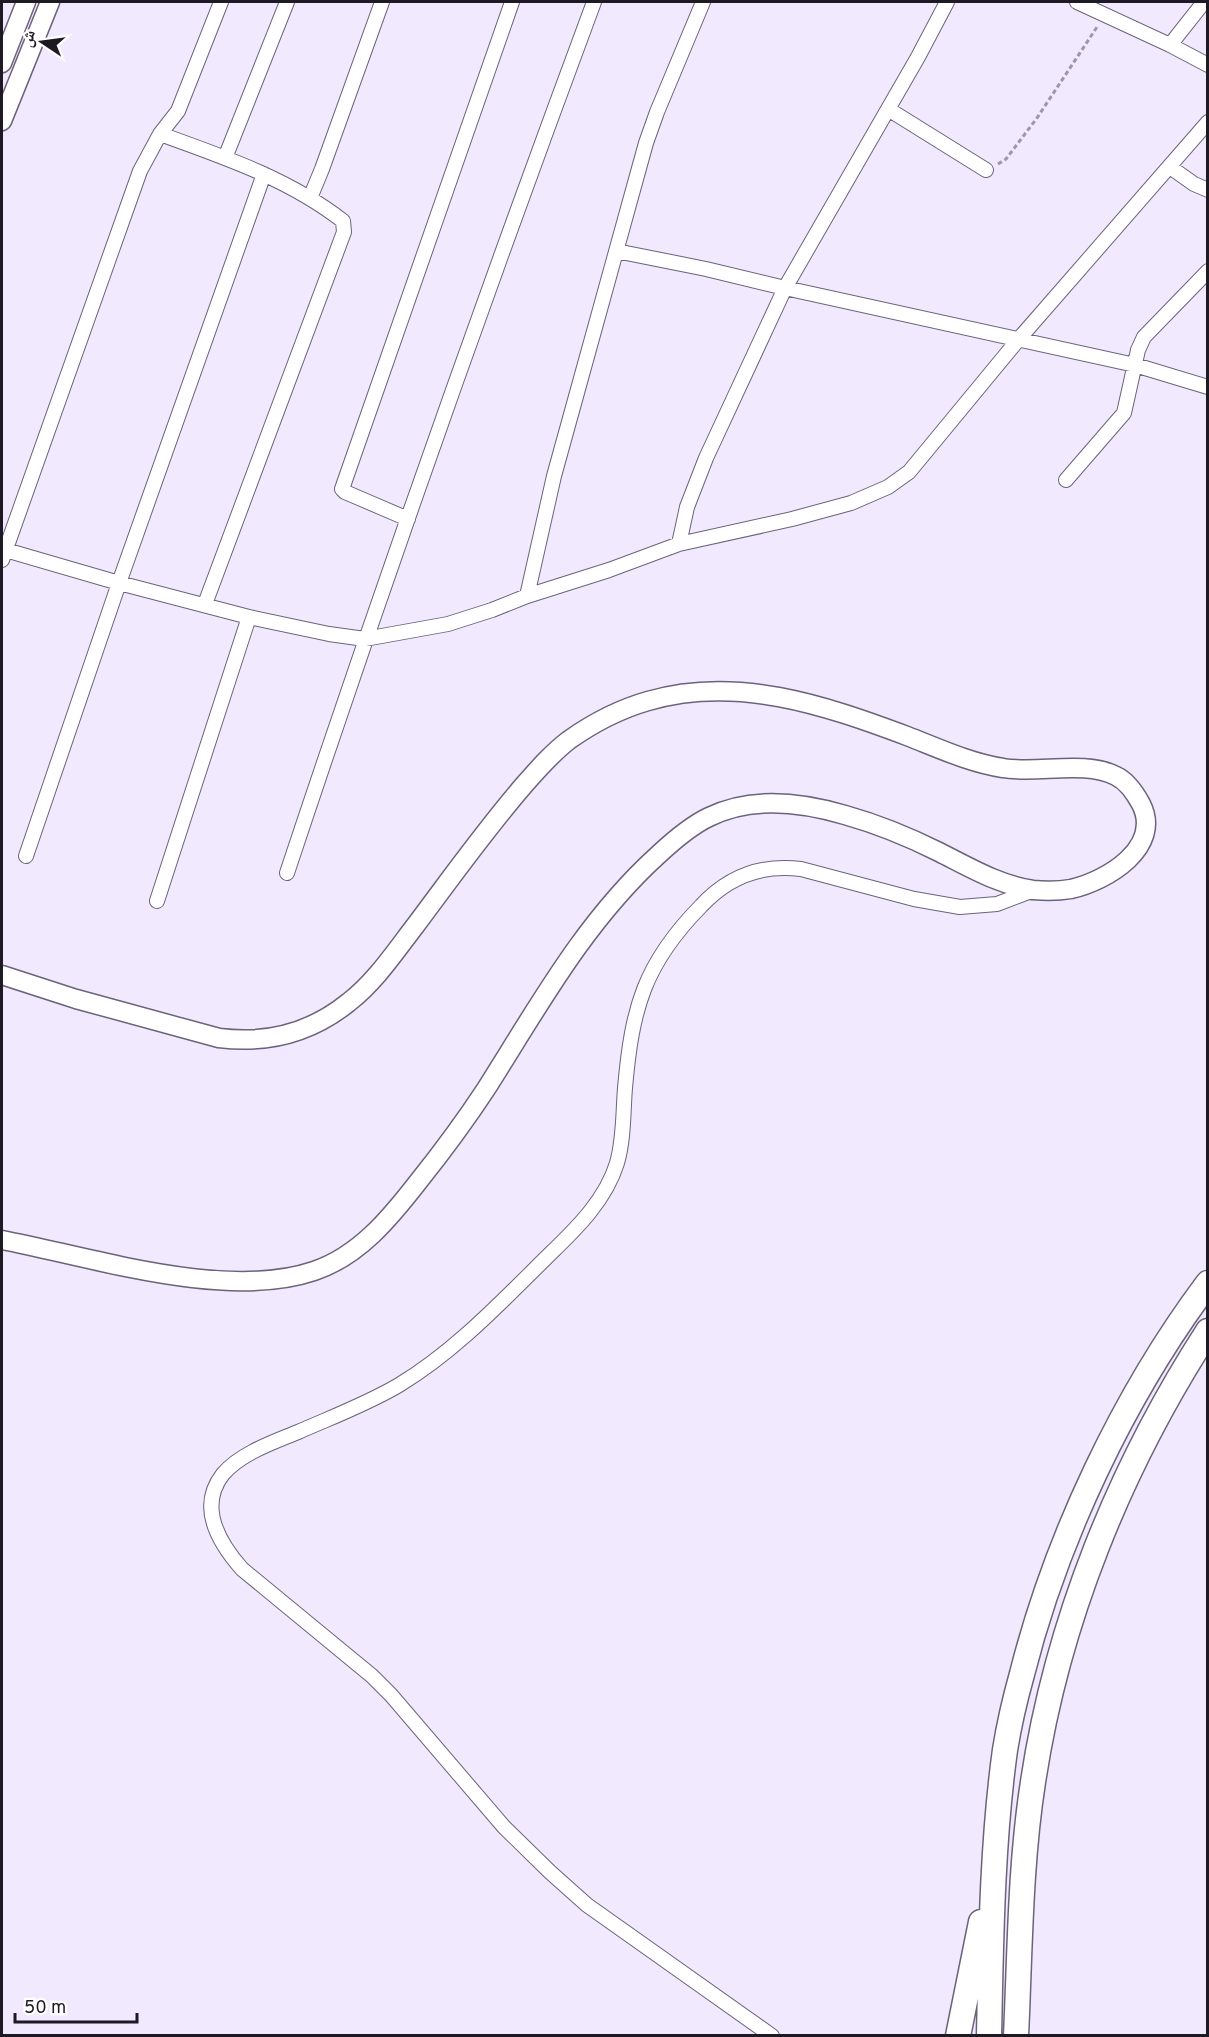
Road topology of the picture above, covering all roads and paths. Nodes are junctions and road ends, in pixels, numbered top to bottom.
1 (26, 2) edge
2 (50, 2) edge
3 (221, 2) edge
4 (287, 2) edge
5 (382, 2) edge
6 (512, 2) edge
7 (594, 2) edge
8 (703, 2) edge
9 (947, 2) edge
10 (1077, 2) edge
11 (1204, 2) edge
12 (1106, 15) junction
13 (1170, 45) junction
14 (2, 63) edge
15 (1208, 65) edge
16 (888, 109) junction
17 (2, 121) edge
18 (1208, 122) edge
19 (160, 134) junction
20 (225, 158) junction
21 (1170, 167) junction
22 (986, 171) joint
23 (264, 174) junction
24 (1208, 190) edge
25 (310, 198) junction
26 (616, 251) junction
27 (1208, 271) edge
28 (785, 288) junction
29 (1018, 340) junction
30 (1135, 365) junction
31 (1208, 387) edge
32 (1066, 480) dead end
33 (408, 519) junction
34 (679, 544) junction
35 (3, 553) edge
36 (119, 583) junction
37 (527, 596) junction
38 (205, 604) junction
39 (249, 617) junction
40 (365, 639) junction
41 (26, 856) dead end
42 (288, 873) dead end
43 (1034, 890) junction
44 (157, 901) dead end
45 (2, 975) edge
46 (2, 1240) edge
47 (1208, 1283) edge
48 (1208, 1331) edge
49 (1046, 1590) junction
50 (1078, 1601) junction
51 (996, 1849) junction
52 (772, 2036) edge
53 (958, 2036) edge
54 (989, 2036) edge
55 (1016, 2036) edge

1 - 14 street
2 - 17 street
3 - 19 street
4 - 20 street
5 - 25 street
6 - 33 street
7 - 33 street
8 - 26 street
9 - 16 street
10 - 12 street
11 - 13 street
12 - 13 street
12 - 22 path
13 - 15 street
16 - 22 street
16 - 28 street
18 - 21 street
19 - 20 street
19 - 35 street
20 - 23 street
21 - 24 street
21 - 29 street
23 - 25 street
23 - 36 street
25 - 38 street
26 - 28 street
26 - 37 street
27 - 30 street
28 - 29 street
28 - 34 street
29 - 30 street
29 - 34 street
30 - 31 street
30 - 32 street
33 - 40 street
34 - 37 street
35 - 36 street
36 - 38 street
36 - 41 street
37 - 40 street
38 - 39 street
39 - 40 street
39 - 44 street
40 - 42 street
43 - 45 street
43 - 46 street
43 - 52 street
47 - 49 highway
48 - 50 highway
49 - 50 highway
49 - 51 highway
50 - 55 highway
51 - 53 highway
51 - 54 highway

